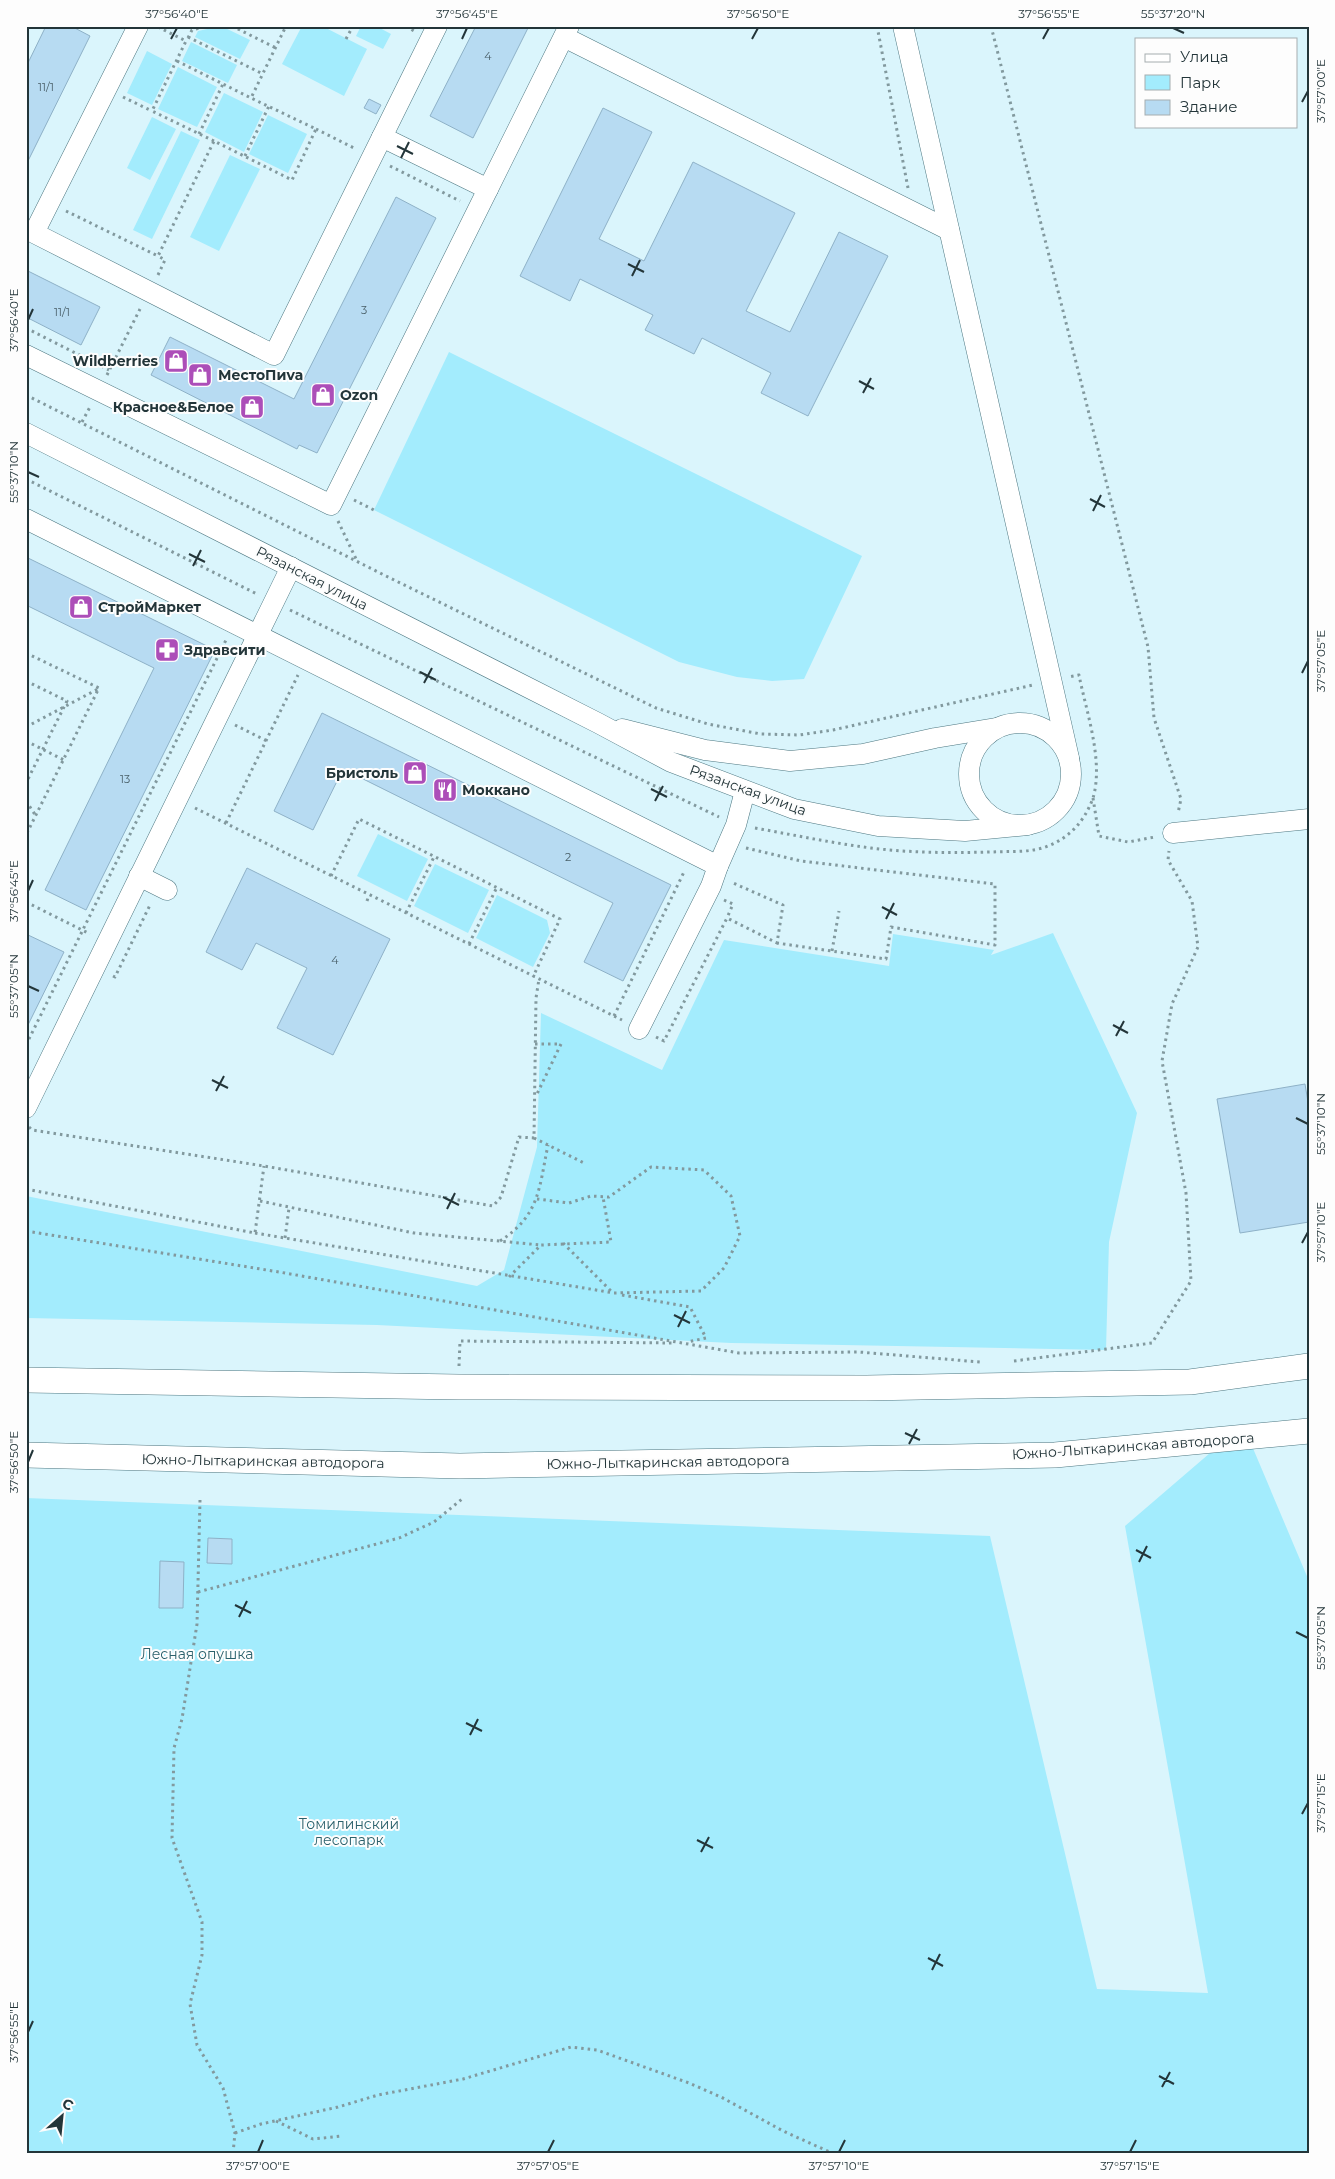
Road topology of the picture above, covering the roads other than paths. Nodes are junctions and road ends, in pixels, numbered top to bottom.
1 (138, 26) edge
2 (437, 26) edge
3 (903, 26) edge
4 (567, 32) edge
5 (382, 137) junction
6 (488, 189) junction
7 (949, 230) junction
8 (26, 355) edge
9 (26, 433) edge
10 (26, 519) edge
11 (291, 567) junction
12 (258, 634) junction
13 (598, 723) junction
14 (996, 728) junction
15 (1069, 758) junction
16 (746, 791) junction
17 (1309, 819) edge
18 (1028, 825) junction
19 (1173, 833) road end
20 (718, 866) junction
21 (140, 876) junction
22 (167, 890) dead end
23 (639, 1029) road end
24 (26, 1108) edge
25 (1309, 1366) edge
26 (26, 1380) edge
27 (1309, 1431) edge
28 (26, 1455) edge

1 - 5 street
2 - 5 street
3 - 7 street
4 - 6 street
4 - 7 street
5 - 6 street
6 - 8 street
7 - 15 street
9 - 11 street, Рязанская улица
10 - 12 street
11 - 12 street
11 - 13 street, Рязанская улица
12 - 20 street
12 - 21 street
13 - 14 street, Рязанская улица
13 - 16 street, Рязанская улица
14 - 15 street
14 - 18 street
15 - 18 street
16 - 18 street, Рязанская улица
16 - 20 street
17 - 19 street
20 - 23 street
21 - 22 street
21 - 24 street
25 - 26 main road
27 - 28 main road, Южно-Лыткаринская автодорога

